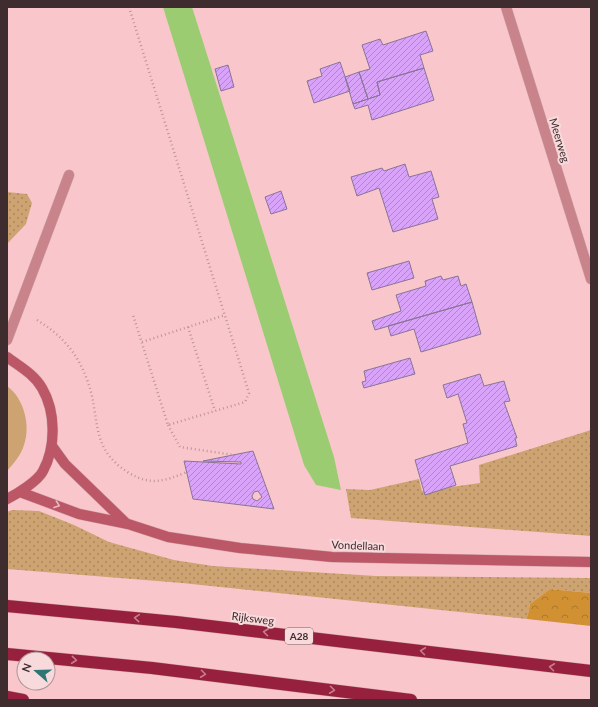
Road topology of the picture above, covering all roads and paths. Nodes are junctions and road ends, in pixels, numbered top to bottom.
1 (129, 7) edge
2 (506, 7) edge
3 (70, 175) dead end
4 (591, 279) edge
5 (134, 315) dead end
6 (225, 315) junction
7 (32, 318) dead end
8 (188, 327) junction
9 (7, 340) edge
10 (142, 342) junction
11 (7, 357) edge
12 (215, 411) junction
13 (168, 425) junction
14 (52, 446) junction
15 (234, 455) dead end
16 (187, 472) dead end
17 (20, 492) junction
18 (7, 499) edge
19 (128, 524) junction
20 (591, 562) edge
21 (7, 606) edge
22 (7, 654) edge
23 (591, 671) edge
24 (7, 697) edge
25 (23, 700) edge
26 (411, 700) edge

1 - 6 path
2 - 4 street, Meerweg
3 - 9 street
5 - 10 path
6 - 8 path
6 - 12 path
7 - 16 path
8 - 10 path
8 - 12 path
10 - 13 path
11 - 14 main road
12 - 13 path
13 - 15 path
14 - 17 main road
14 - 19 main road, Vondellaan
17 - 18 main road
17 -> 19 main road, Vondellaan
19 - 20 main road, Vondellaan
23 -> 21 highway, Rijksweg / A28
22 -> 26 highway
24 - 25 highway

